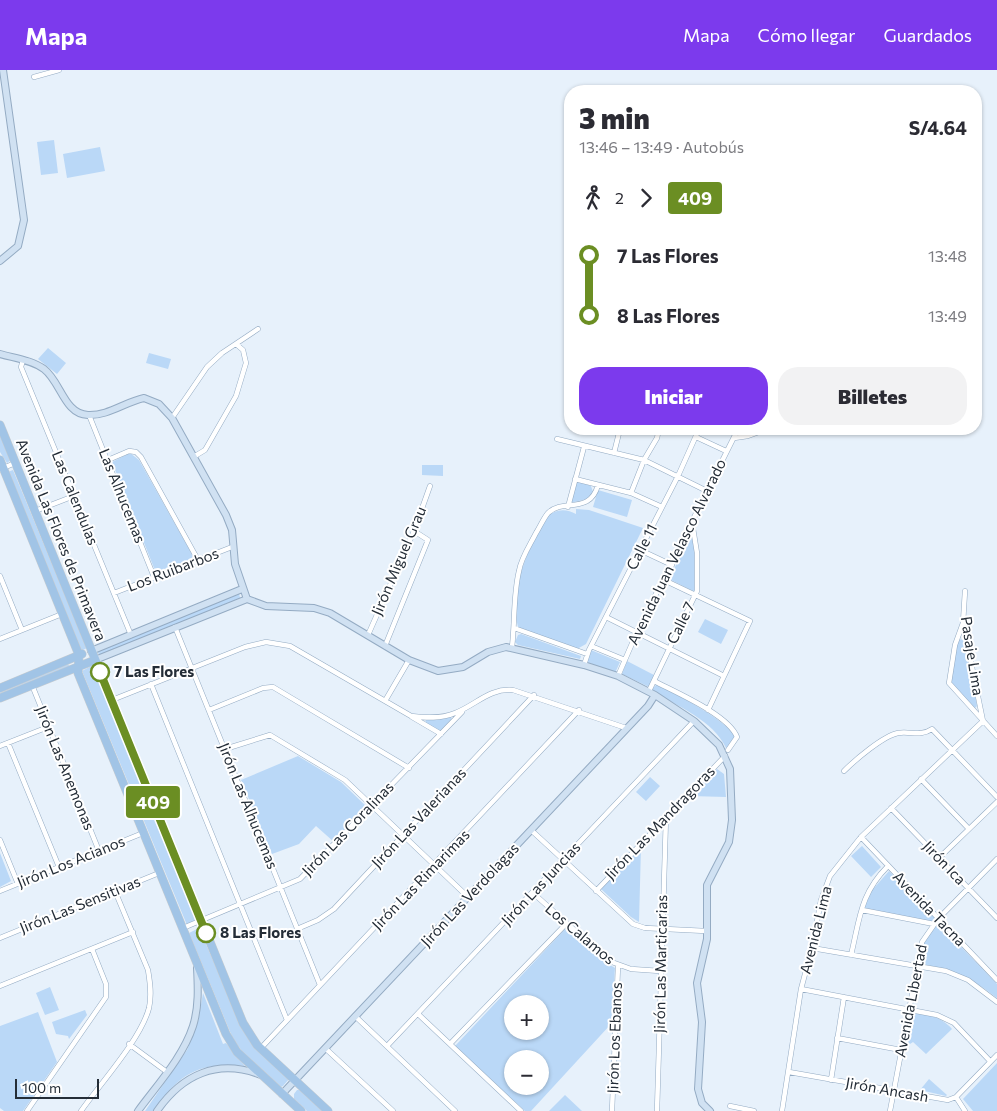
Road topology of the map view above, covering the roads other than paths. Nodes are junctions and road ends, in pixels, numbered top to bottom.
1 (3, 70) edge
2 (59, 70) edge
3 (34, 77) dead end
4 (0, 261) edge
5 (258, 329) dead end
6 (236, 344) junction
7 (0, 354) edge
8 (23, 360) junction
9 (89, 415) junction
10 (172, 418) junction
11 (0, 425) edge
12 (618, 435) edge
13 (658, 435) edge
14 (735, 435) edge
15 (751, 435) edge
16 (696, 437) joint
17 (734, 438) junction
18 (557, 439) dead end
19 (584, 447) junction
20 (726, 451) junction
21 (614, 453) junction
22 (195, 456) junction
23 (108, 460) junction
24 (644, 460) junction
25 (15, 463) junction
26 (1, 466) edge
27 (678, 476) junction
28 (575, 479) junction
29 (598, 485) junction
30 (430, 486) dead end
31 (707, 491) junction
32 (631, 493) junction
33 (74, 496) junction
34 (568, 507) junction
35 (662, 507) junction
36 (35, 512) junction
37 (692, 522) junction
38 (414, 531) junction
39 (232, 547) junction
40 (640, 550) junction
41 (198, 560) junction
42 (672, 565) junction
43 (0, 576) edge
44 (154, 577) junction
45 (664, 580) junction
46 (242, 589) junction
47 (965, 591) dead end
48 (114, 593) junction
49 (695, 595) junction
50 (247, 599) junction
51 (62, 614) junction
52 (606, 617) junction
53 (964, 623) junction
54 (175, 628) junction
55 (514, 628) junction
56 (22, 630) junction
57 (637, 632) junction
58 (131, 635) junction
59 (368, 635) junction
60 (0, 639) edge
61 (385, 646) junction
62 (591, 646) junction
63 (669, 647) junction
64 (512, 648) junction
65 (91, 650) junction
66 (587, 654) junction
67 (79, 655) junction
68 (95, 660) junction
69 (409, 660) junction
70 (625, 660) junction
71 (584, 665) junction
72 (79, 666) junction
73 (192, 668) junction
74 (618, 676) junction
75 (724, 676) junction
76 (654, 680) junction
77 (151, 684) junction
78 (32, 685) junction
79 (0, 688) edge
80 (652, 693) junction
81 (534, 695) junction
82 (0, 698) edge
83 (112, 700) junction
84 (385, 701) junction
85 (464, 709) junction
86 (209, 710) junction
87 (580, 710) junction
88 (708, 710) junction
89 (411, 716) junction
90 (694, 721) junction
91 (983, 721) junction
92 (48, 727) junction
93 (626, 728) junction
94 (441, 734) junction
95 (997, 736) edge
96 (8, 743) junction
97 (0, 746) edge
98 (225, 749) junction
99 (953, 749) junction
100 (727, 753) junction
101 (409, 768) junction
102 (844, 771) dead end
103 (920, 780) junction
104 (997, 797) edge
105 (997, 802) edge
106 (371, 805) junction
107 (891, 808) junction
108 (666, 816) junction
109 (969, 829) junction
110 (531, 830) junction
111 (143, 833) junction
112 (402, 835) junction
113 (861, 837) junction
114 (0, 840) edge
115 (99, 851) junction
116 (939, 858) junction
117 (997, 859) edge
118 (563, 860) junction
119 (435, 865) junction
120 (888, 866) junction
121 (59, 867) junction
122 (159, 873) junction
123 (18, 884) junction
124 (281, 887) junction
125 (968, 887) junction
126 (115, 891) junction
127 (596, 891) junction
128 (0, 892) edge
129 (533, 893) junction
130 (468, 897) junction
131 (240, 904) junction
132 (862, 910) junction
133 (997, 918) edge
134 (938, 919) junction
135 (201, 920) junction
136 (566, 924) junction
137 (934, 924) junction
138 (182, 928) junction
139 (661, 928) junction
140 (297, 929) junction
141 (706, 931) junction
142 (133, 932) junction
143 (0, 938) edge
144 (812, 948) junction
145 (92, 949) junction
146 (851, 955) junction
147 (916, 965) junction
148 (618, 966) junction
149 (198, 968) junction
150 (660, 971) junction
151 (997, 980) edge
152 (320, 985) junction
153 (0, 986) edge
154 (801, 989) junction
155 (844, 997) junction
156 (997, 1002) edge
157 (908, 1009) junction
158 (418, 1014) junction
159 (355, 1016) junction
160 (287, 1020) junction
161 (837, 1038) junction
162 (130, 1044) junction
163 (450, 1044) junction
164 (387, 1046) junction
165 (261, 1048) junction
166 (325, 1048) junction
167 (901, 1050) junction
168 (997, 1055) edge
169 (990, 1062) junction
170 (167, 1072) junction
171 (789, 1072) junction
172 (262, 1076) junction
173 (295, 1080) junction
174 (831, 1080) junction
175 (894, 1090) junction
176 (282, 1094) junction
177 (956, 1097) junction
178 (730, 1106) dead end
179 (296, 1109) edge
180 (27, 1111) edge
181 (80, 1111) edge
182 (138, 1111) edge
183 (156, 1111) edge
184 (328, 1111) edge
185 (393, 1111) edge
186 (455, 1111) edge
187 (521, 1111) edge
188 (612, 1111) edge
189 (657, 1111) edge
190 (710, 1111) edge
191 (754, 1111) edge
192 (782, 1111) edge
193 (890, 1111) edge
194 (965, 1111) edge

1 - 4 street
2 - 3 street
5 - 6 street
6 - 10 street
6 - 22 street
7 - 8 street
8 - 9 street
8 - 33 street, Las Calendulas
9 - 10 street
9 - 23 street, Las Alhucemas
10 - 22 street
11 - 25 main road, Avenida Las Flores de Primavera
12 - 21 street
13 - 24 street
14 - 17 street, Avenida Juan Velasco Alvarado
15 - 17 street
16 - 20 street
16 - 27 street, Calle 11
17 - 20 street, Avenida Juan Velasco Alvarado
18 - 19 street
19 - 21 street
19 - 28 street
20 - 31 street, Avenida Juan Velasco Alvarado
21 - 24 street
22 - 39 street
23 - 41 street
23 - 44 street, Las Alhucemas
24 - 27 street
24 - 32 street
25 - 26 street
25 - 36 main road, Avenida Las Flores de Primavera
26 - 51 main road, Avenida Las Flores de Primavera
27 - 31 street
27 - 35 street, Calle 11
28 - 29 street
28 - 34 street
29 - 32 street
29 - 34 street
30 - 38 street, Jirón Miguel Grau
31 - 37 street, Avenida Juan Velasco Alvarado
32 - 35 street
33 - 36 street
33 - 48 street, Las Calendulas
34 - 55 street
35 - 40 street, Calle 11
36 - 65 main road, Avenida Las Flores de Primavera
37 - 42 street, Avenida Juan Velasco Alvarado
37 - 49 street, Calle 7
38 - 59 street, Jirón Miguel Grau
38 - 61 street
39 - 41 street, Los Ruibarbos
39 - 46 street
40 - 42 street
40 - 52 street, Calle 11
41 - 44 street, Los Ruibarbos
42 - 45 street, Avenida Juan Velasco Alvarado
43 - 56 street
44 - 48 street, Los Ruibarbos
45 - 49 street
45 - 57 street, Avenida Juan Velasco Alvarado
46 - 50 street
46 - 58 street
47 - 53 street, Pasaje Lima
48 - 58 street, Las Calendulas
49 - 63 street, Calle 7
49 - 75 street
50 - 54 street
50 - 59 street
51 - 56 street
51 - 67 main road, Avenida Las Flores de Primavera
52 - 57 street
52 - 62 street, Calle 11
53 - 91 street, Pasaje Lima
53 - 91 street
54 - 68 street
54 - 73 street, Jirón Las Alhucemas
55 - 64 street
55 - 66 street
56 - 60 street
57 - 63 street
57 - 70 street, Avenida Juan Velasco Alvarado
58 - 65 street
59 - 61 street
61 - 69 street
62 - 66 street, Calle 11
62 - 70 street
63 - 75 street
63 - 76 street, Calle 7
64 - 69 street
64 - 71 street
65 - 67 main road
65 - 68 main road, Avenida Las Flores de Primavera
66 - 71 street, Calle 11
67 - 72 main road, Avenida Las Flores de Primavera
67 - 79 main road
68 - 72 main road
68 - 83 main road, Avenida Las Flores de Primavera
69 - 84 street
70 - 74 street, Avenida Juan Velasco Alvarado
71 - 74 street
72 - 78 main road
72 - 111 main road, Avenida Las Flores de Primavera
73 - 77 street
73 - 84 street
73 - 86 street, Jirón Las Alhucemas
74 - 80 street
75 - 88 street
76 - 80 street, Calle 7
76 - 88 street
77 - 83 street
77 - 131 street
78 - 82 main road
78 - 92 street, Jirón Las Anemonas
80 - 90 street
80 - 93 street, Jirón Las Verdolagas
81 - 85 street
81 - 87 street
81 - 112 street, Jirón Las Valerianas
83 - 135 main road, Avenida Las Flores de Primavera
84 - 89 street
85 - 89 street
85 - 94 street, Jirón Las Coralinas
86 - 98 street, Jirón Las Alhucemas
86 - 101 street
87 - 93 street
87 - 119 street, Jirón Las Rimarimas
88 - 100 street
89 - 94 street
90 - 100 street
90 - 118 street, Jirón Las Juncias
91 - 95 street
91 - 99 street, Avenida Lima
92 - 96 street
92 - 115 street, Jirón Las Anemonas
93 - 110 street, Jirón Las Verdolagas
94 - 101 street, Jirón Las Coralinas
96 - 97 street
96 - 121 street
98 - 106 street
98 - 124 street, Jirón Las Alhucemas
99 - 102 street
99 - 103 street, Avenida Lima
99 - 104 street
100 - 108 street, Jirón Las Mandragoras
100 - 141 street
101 - 106 street, Jirón Las Coralinas
103 - 107 street, Avenida Lima
103 - 109 street
105 - 109 street
106 - 112 street
106 - 124 street, Jirón Las Coralinas
107 - 113 street, Avenida Lima
107 - 116 street, Jirón Ica
108 - 127 street, Jirón Las Mandragoras
108 - 139 street, Jirón Las Marticarias
109 - 116 street
110 - 118 street
110 - 130 street, Jirón Las Verdolagas
111 - 115 street, Jirón Los Acianos
111 - 122 main road, Avenida Las Flores de Primavera
112 - 119 street
112 - 140 street, Jirón Las Valerianas
113 - 120 street, Avenida Tacna
113 - 144 street, Avenida Lima
114 - 123 street
115 - 121 street, Jirón Los Acianos
116 - 125 street, Jirón Ica
117 - 125 street, Avenida Libertad
118 - 127 street
118 - 129 street, Jirón Las Juncias
119 - 130 street
119 - 152 street, Jirón Las Rimarimas
120 - 132 street
120 - 134 street, Avenida Tacna
121 - 123 street, Jirón Los Acianos
122 - 126 street, Jirón Las Sensitivas
122 - 138 main road, Avenida Las Flores de Primavera
123 - 128 street, Jirón Los Acianos
124 - 131 street, Jirón Las Coralinas
124 - 140 street, Jirón Las Alhucemas
125 - 133 street, Jirón Ica
125 - 134 street, Avenida Libertad
126 - 142 street
126 - 143 street, Jirón Las Sensitivas
127 - 139 street
129 - 136 street, Los Calamos
129 - 158 street, Jirón Las Juncias
130 - 159 street, Jirón Las Verdolagas
131 - 135 street, Jirón Las Coralinas
131 - 160 street
132 - 137 street
132 - 146 street
134 - 137 street, Avenida Libertad
134 - 151 street, Avenida Tacna
135 - 138 street, Jirón Las Coralinas
135 - 165 main road, Avenida Las Flores de Primavera
136 - 148 street, Los Calamos
136 - 163 street
137 - 147 street, Avenida Libertad
138 - 149 main road, Avenida Las Flores de Primavera
139 - 141 street
139 - 150 street, Jirón Las Marticarias
140 - 152 street, Jirón Las Alhucemas
141 - 190 street
142 - 145 street
142 - 162 street
144 - 146 street
144 - 154 street, Avenida Lima
145 - 153 street
145 - 180 street
146 - 147 street
147 - 156 street
147 - 157 street, Avenida Libertad
148 - 150 street, Los Calamos
148 - 188 street, Jirón Los Ebanos
149 - 170 street
149 - 172 main road, Avenida Las Flores de Primavera
150 - 189 street, Jirón Las Marticarias
152 - 160 street, Jirón Las Rimarimas
154 - 155 street
154 - 171 street, Avenida Lima
155 - 157 street
155 - 161 street
157 - 167 street, Avenida Libertad
157 - 169 street
158 - 163 street
158 - 164 street, Jirón Las Juncias
159 - 164 street
159 - 166 street, Jirón Las Verdolagas
160 - 165 street, Jirón Las Rimarimas
161 - 167 street
161 - 174 street
162 - 170 street
162 - 181 street
163 - 187 street
164 - 186 street
165 - 173 main road, Avenida Las Flores de Primavera
166 - 173 street, Jirón Las Verdolagas
166 - 185 street
167 - 175 street, Avenida Libertad
168 - 169 street
169 - 177 street
170 - 182 street
171 - 174 street, Jirón Ancash
171 - 192 street, Avenida Lima
172 - 176 main road, Avenida Las Flores de Primavera
172 - 183 street
173 - 176 street, Jirón Las Verdolagas
173 - 184 main road, Avenida Las Flores de Primavera
174 - 175 street, Jirón Ancash
175 - 177 street, Jirón Ancash
175 - 193 street, Avenida Libertad
176 - 179 main road, Avenida Las Flores de Primavera
177 - 194 street
178 - 191 street

